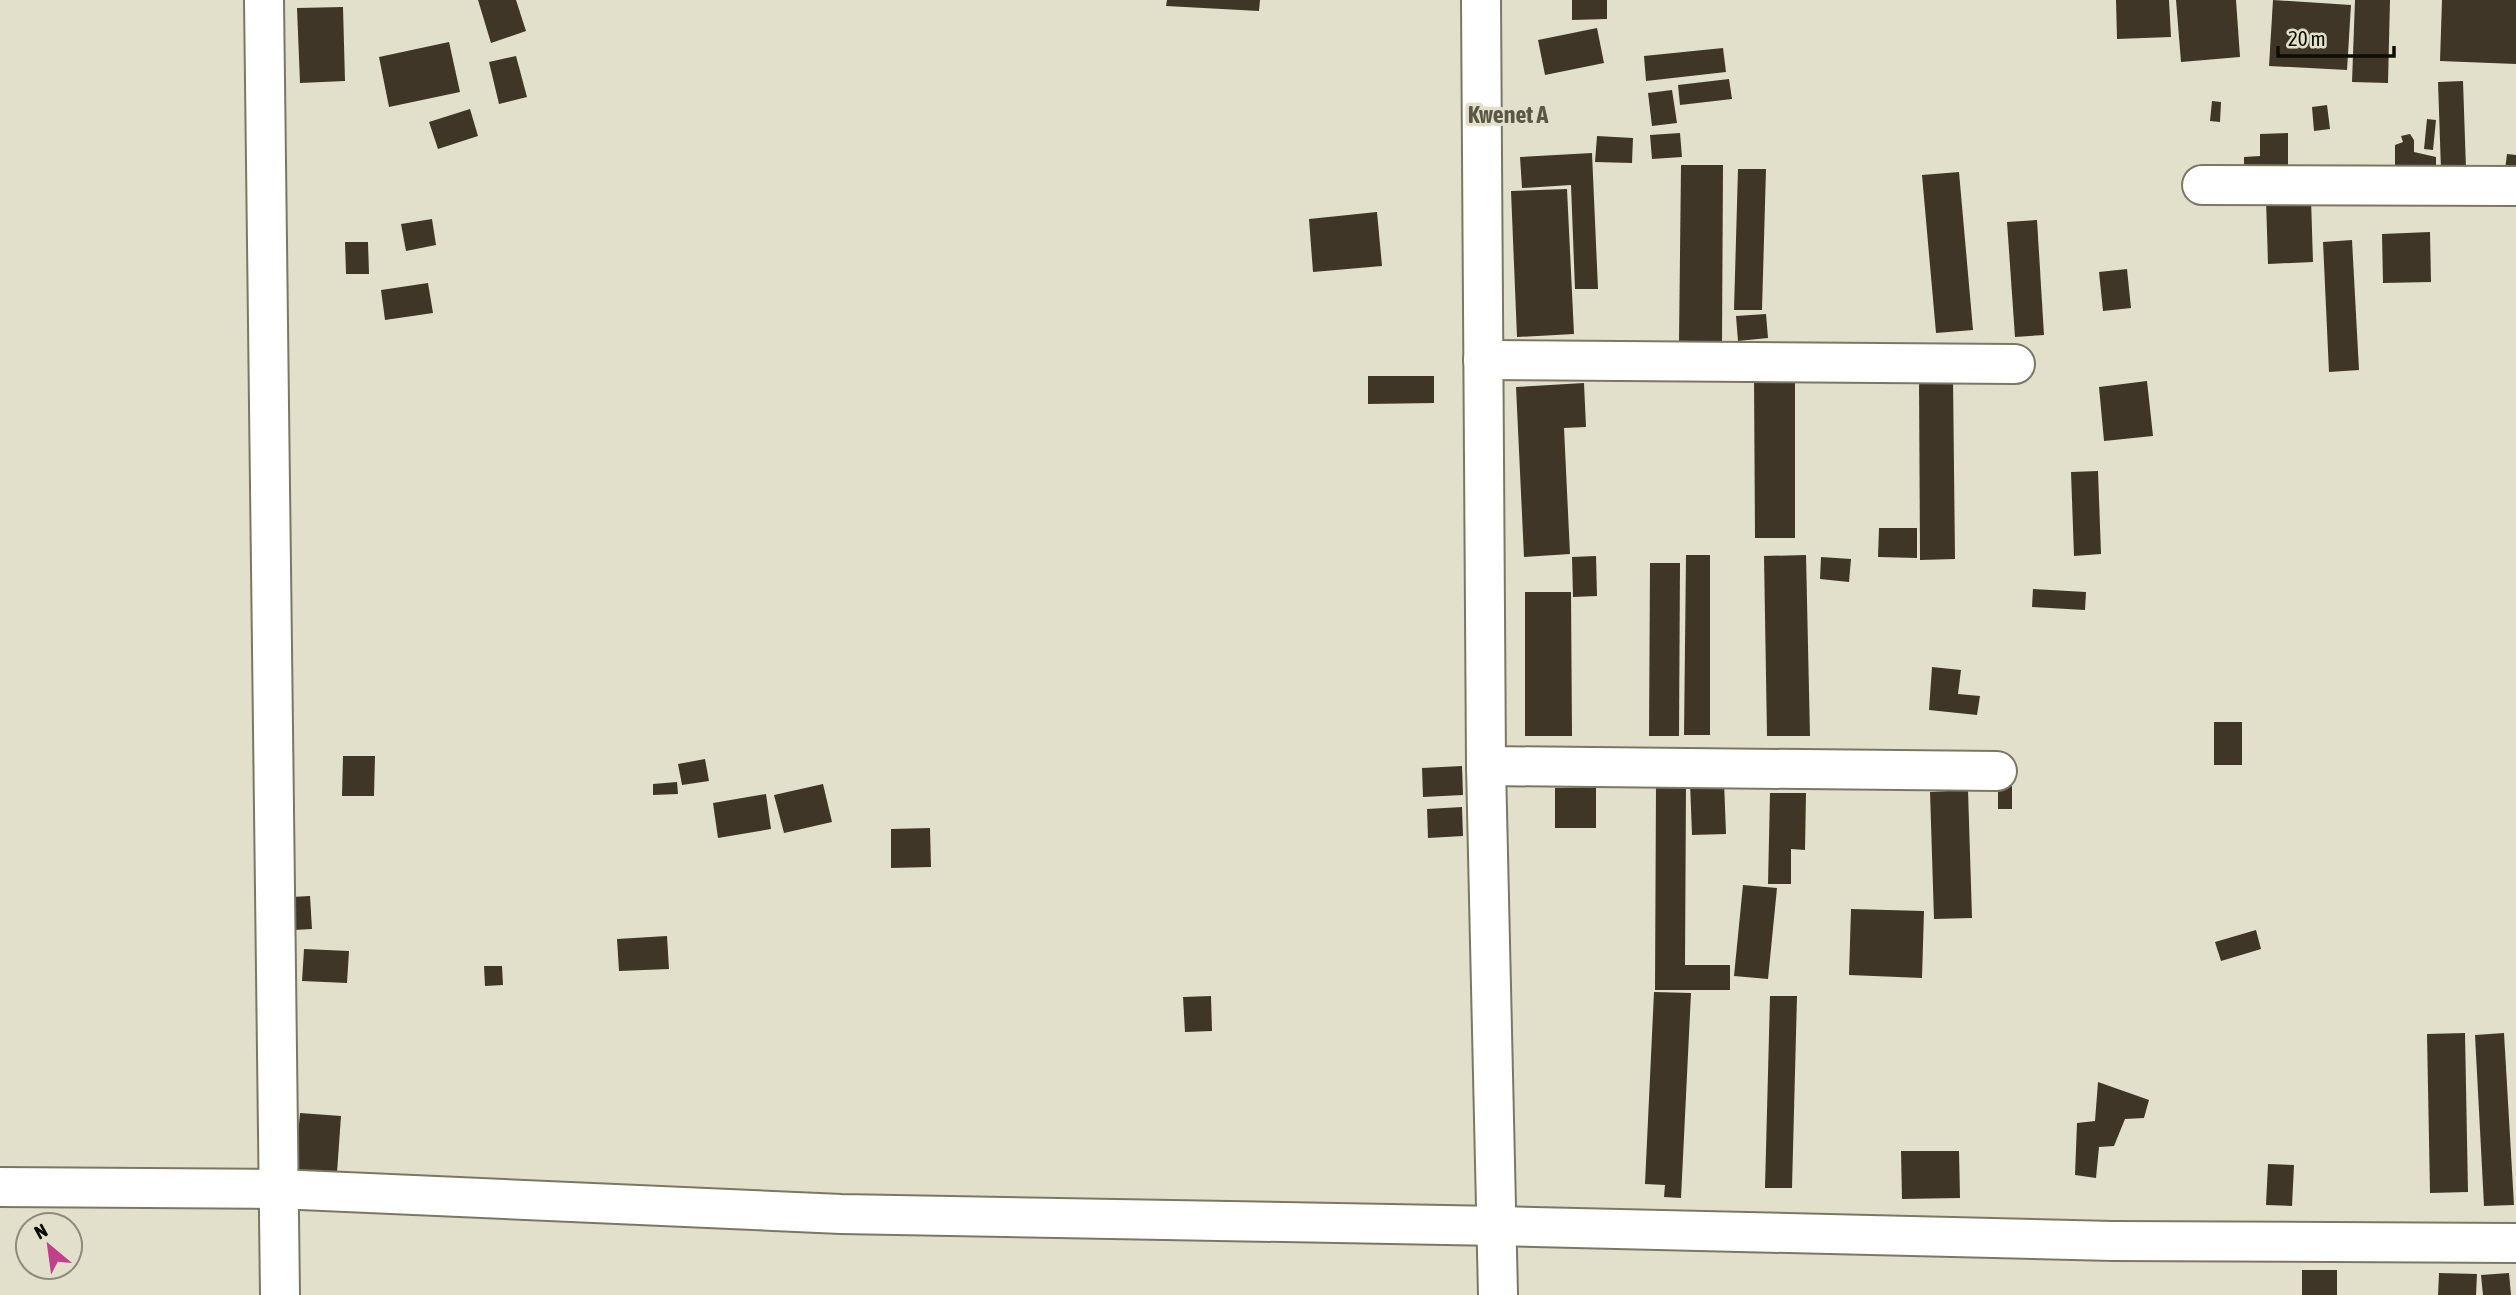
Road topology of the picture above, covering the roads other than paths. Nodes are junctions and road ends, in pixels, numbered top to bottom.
1 (264, 0) edge
2 (1481, 0) edge
3 (2202, 185) dead end
4 (2516, 186) edge
5 (1483, 360) junction
6 (2015, 364) dead end
7 (1486, 766) junction
8 (1997, 771) dead end
9 (0, 1186) edge
10 (278, 1189) junction
11 (1498, 1226) junction
12 (2516, 1242) edge
13 (280, 1295) edge
14 (1499, 1295) edge

1 - 10 street
2 - 5 street
3 - 4 street
5 - 6 street
5 - 7 street
7 - 8 street
7 - 11 street
9 - 10 street
10 - 11 street
10 - 13 street
11 - 12 street
11 - 14 street

